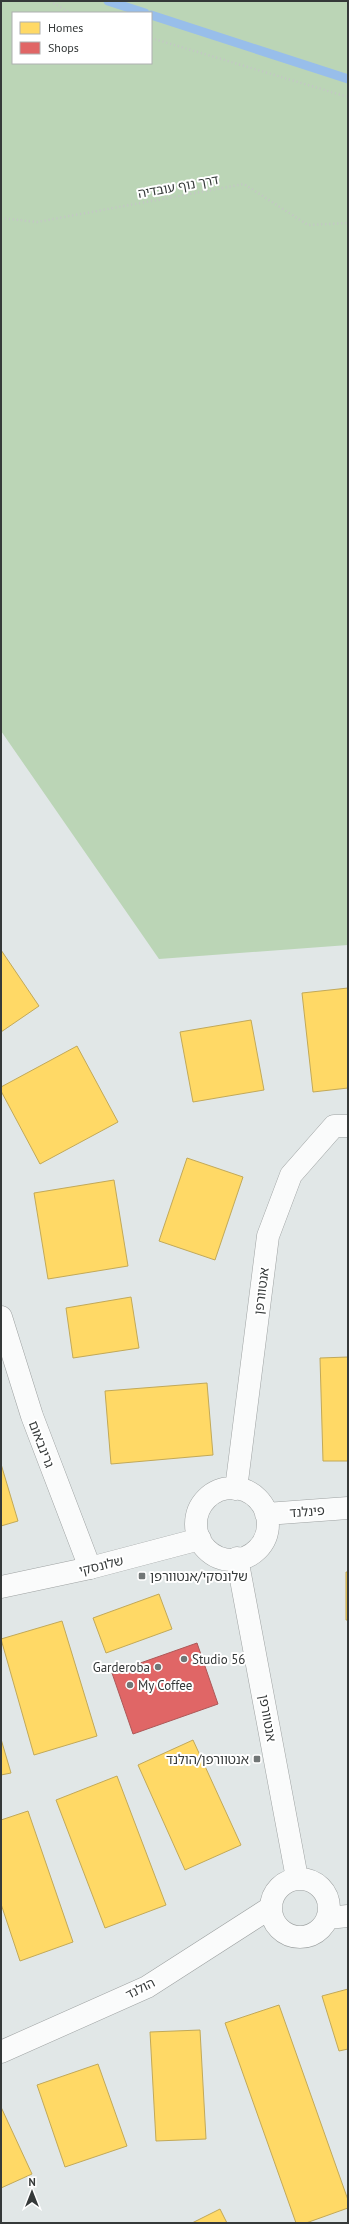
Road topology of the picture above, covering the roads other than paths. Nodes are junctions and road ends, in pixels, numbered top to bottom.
1 (348, 1126) edge
2 (1, 1317) edge
3 (236, 1489) junction
4 (348, 1508) edge
5 (266, 1514) junction
6 (200, 1539) junction
7 (237, 1558) junction
8 (90, 1568) junction
9 (1, 1587) edge
10 (297, 1878) junction
11 (270, 1908) junction
12 (338, 1917) edge
13 (1, 2052) edge

1 - 3 street, אנטוורפן
2 - 8 street, גרינבאום
3 - 5 street
3 - 6 street
4 - 5 street, פינלנד
5 - 7 street
6 - 7 street
6 - 8 street, שלונסקי
7 - 10 street, אנטוורפן
8 - 9 street, שלונסקי
10 - 11 street
10 - 12 street
11 - 12 street
11 - 13 street, הולנד

